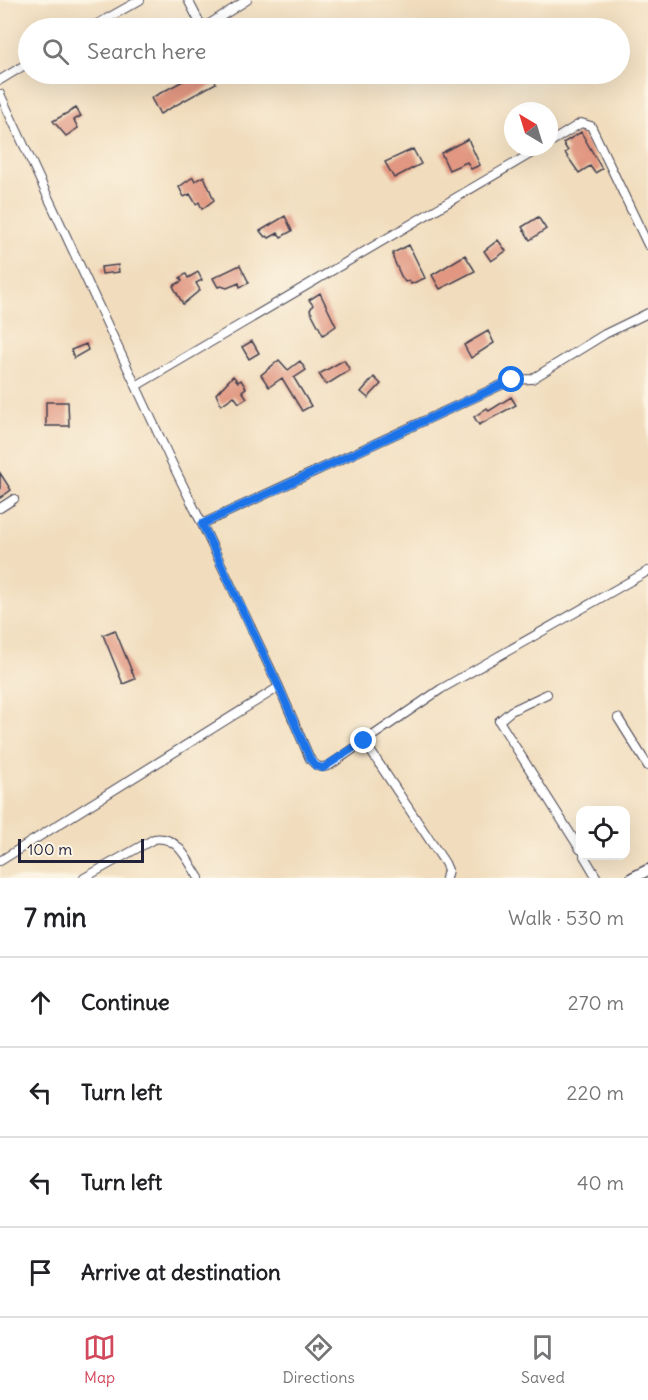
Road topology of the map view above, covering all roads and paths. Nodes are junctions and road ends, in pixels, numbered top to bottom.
1 (140, 0) edge
2 (188, 0) edge
3 (248, 0) edge
4 (108, 18) edge
5 (197, 18) edge
6 (219, 18) edge
7 (18, 69) edge
8 (0, 80) edge
9 (0, 94) edge
10 (558, 137) edge
11 (527, 156) edge
12 (648, 245) edge
13 (648, 313) edge
14 (136, 386) junction
15 (14, 499) dead end
16 (0, 508) edge
17 (202, 524) junction
18 (648, 571) edge
19 (279, 687) junction
20 (547, 694) dead end
21 (618, 718) dead end
22 (364, 741) junction
23 (648, 766) edge
24 (576, 843) edge
25 (587, 860) edge
26 (0, 861) edge
27 (648, 870) edge
28 (84, 878) edge
29 (199, 878) edge
30 (446, 878) edge
31 (597, 878) edge
32 (632, 878) edge

1 - 4 street
2 - 5 street
3 - 6 street
7 - 8 street
9 - 14 street
10 - 12 street
11 - 14 street
13 - 17 street
14 - 17 street
15 - 16 street
17 - 19 street
18 - 22 street
19 - 22 street
19 - 26 street
20 - 24 street
21 - 23 street
22 - 30 street
25 - 31 street
27 - 32 street
28 - 29 street

